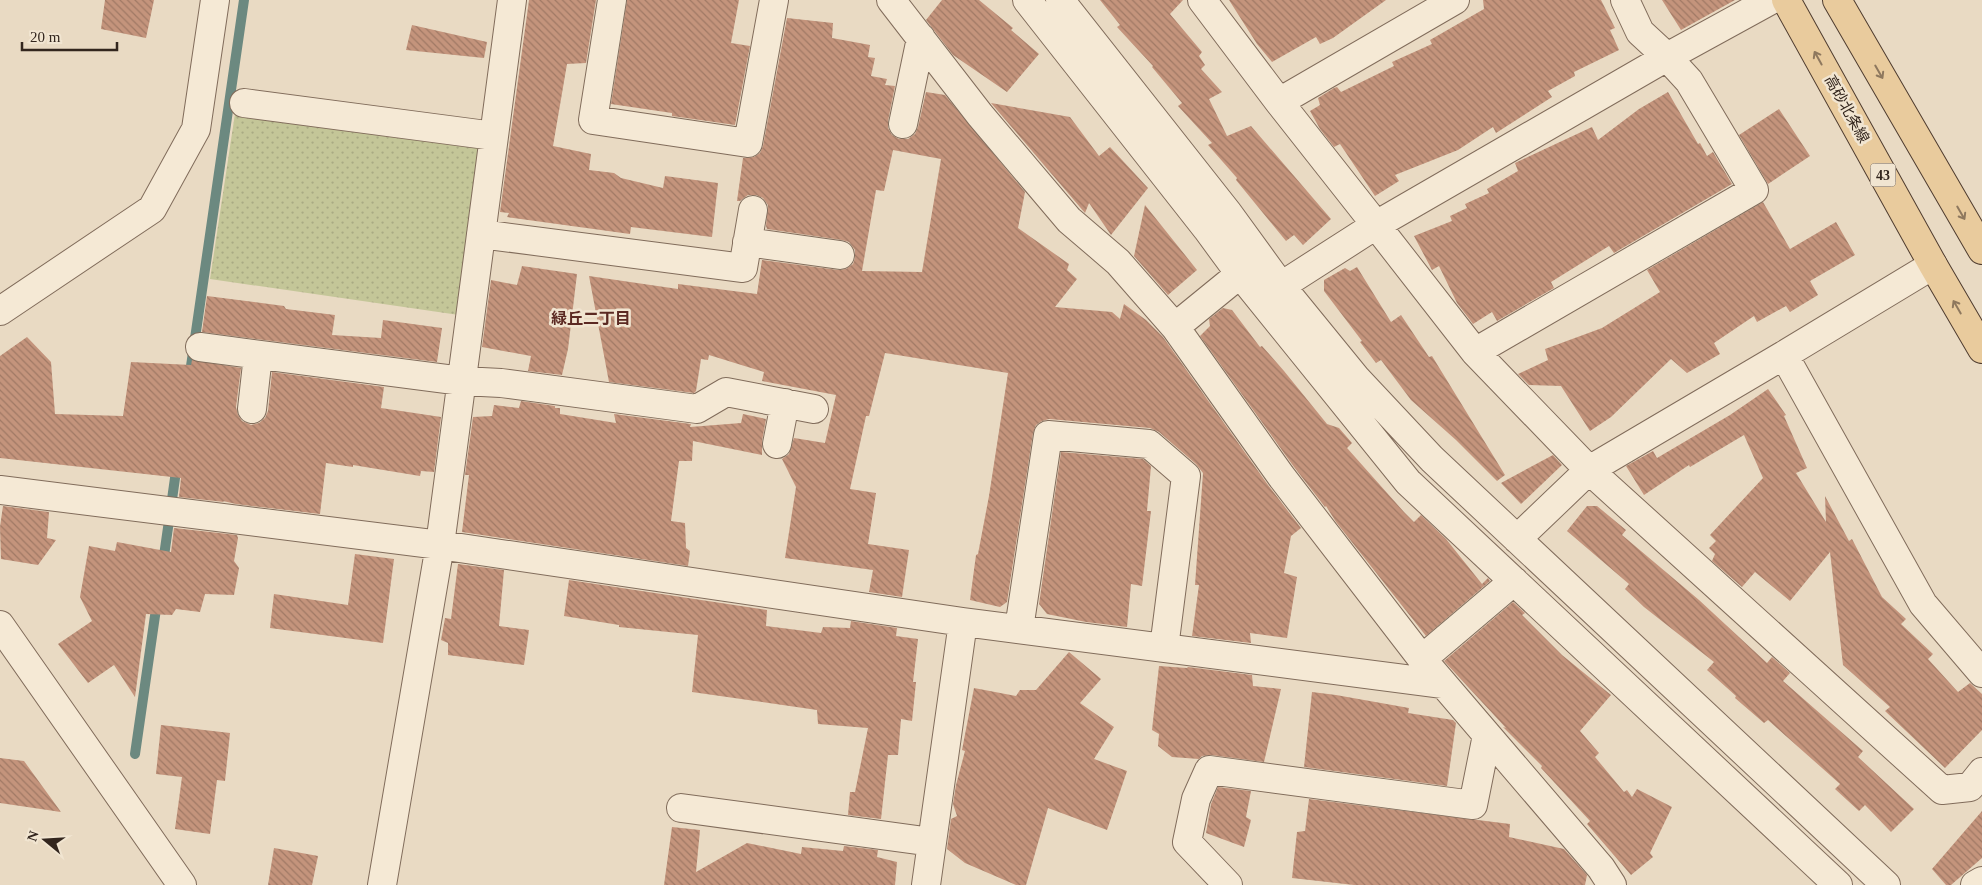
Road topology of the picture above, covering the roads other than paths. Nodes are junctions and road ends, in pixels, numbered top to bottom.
1 (215, 0) edge
2 (512, 0) edge
3 (612, 0) edge
4 (774, 0) edge
5 (891, 0) edge
6 (1027, 0) edge
7 (1060, 0) edge
8 (1202, 0) edge
9 (1455, 0) edge
10 (1625, 0) edge
11 (1771, 0) edge
12 (1786, 0) edge
13 (1837, 0) edge
14 (921, 38) junction
15 (1667, 56) junction
16 (1278, 102) junction
17 (244, 103) dead end
18 (903, 124) dead end
19 (494, 136) junction
20 (753, 210) dead end
21 (1376, 225) junction
22 (481, 234) junction
23 (747, 242) junction
24 (1981, 244) edge
25 (840, 255) dead end
26 (1933, 265) junction
27 (1240, 274) junction
28 (1281, 286) junction
29 (0, 311) edge
30 (1175, 326) junction
31 (200, 347) dead end
32 (1982, 349) edge
33 (1475, 352) junction
34 (258, 355) junction
35 (1784, 355) junction
36 (462, 381) junction
37 (785, 403) junction
38 (252, 409) dead end
39 (814, 409) dead end
40 (777, 444) dead end
41 (1589, 470) junction
42 (0, 490) edge
43 (1517, 539) junction
44 (440, 545) junction
45 (1514, 581) junction
46 (963, 622) junction
47 (0, 625) edge
48 (1019, 629) junction
49 (1164, 648) junction
50 (1422, 659) junction
51 (1982, 673) edge
52 (1443, 684) junction
53 (1487, 735) junction
54 (1982, 772) edge
55 (681, 808) dead end
56 (932, 842) junction
57 (1982, 881) edge
58 (932, 883) edge
59 (182, 885) edge
60 (382, 885) edge
61 (1228, 885) edge
62 (1612, 885) edge
63 (1838, 885) edge
64 (1886, 885) edge
65 (1975, 885) edge

1 - 29 street
2 - 19 street
3 - 4 street
5 - 14 street
6 - 27 street
7 - 28 street
8 - 16 street
9 - 16 street
10 - 15 street
11 - 15 street
26 -> 12 main road, 高砂北条線 / 43
13 -> 24 main road
14 - 18 street
14 - 30 street
15 - 21 street
15 - 33 street
16 - 21 street
17 - 19 street
19 - 22 street
20 - 23 street
21 - 28 street
21 - 33 street
22 - 23 street
22 - 36 street
23 - 25 street
32 -> 26 main road, 高砂北条線 / 43
26 - 35 street
27 - 30 street
27 - 45 street
28 - 43 street
30 - 50 street
31 - 34 street
33 - 41 street
34 - 36 street
34 - 38 street
35 - 41 street
35 - 51 street
36 - 37 street
36 - 44 street
37 - 39 street
37 - 40 street
41 - 43 street
41 - 54 street
42 - 44 street
43 - 64 street
44 - 46 street
44 - 60 street
45 - 50 street
45 - 63 street
46 - 48 street
46 - 56 street
47 - 59 street
48 - 49 street
48 - 49 street
49 - 52 street
50 - 52 street
52 - 53 street
53 - 61 street
53 - 62 street
55 - 56 street
56 - 58 street
57 - 65 street

